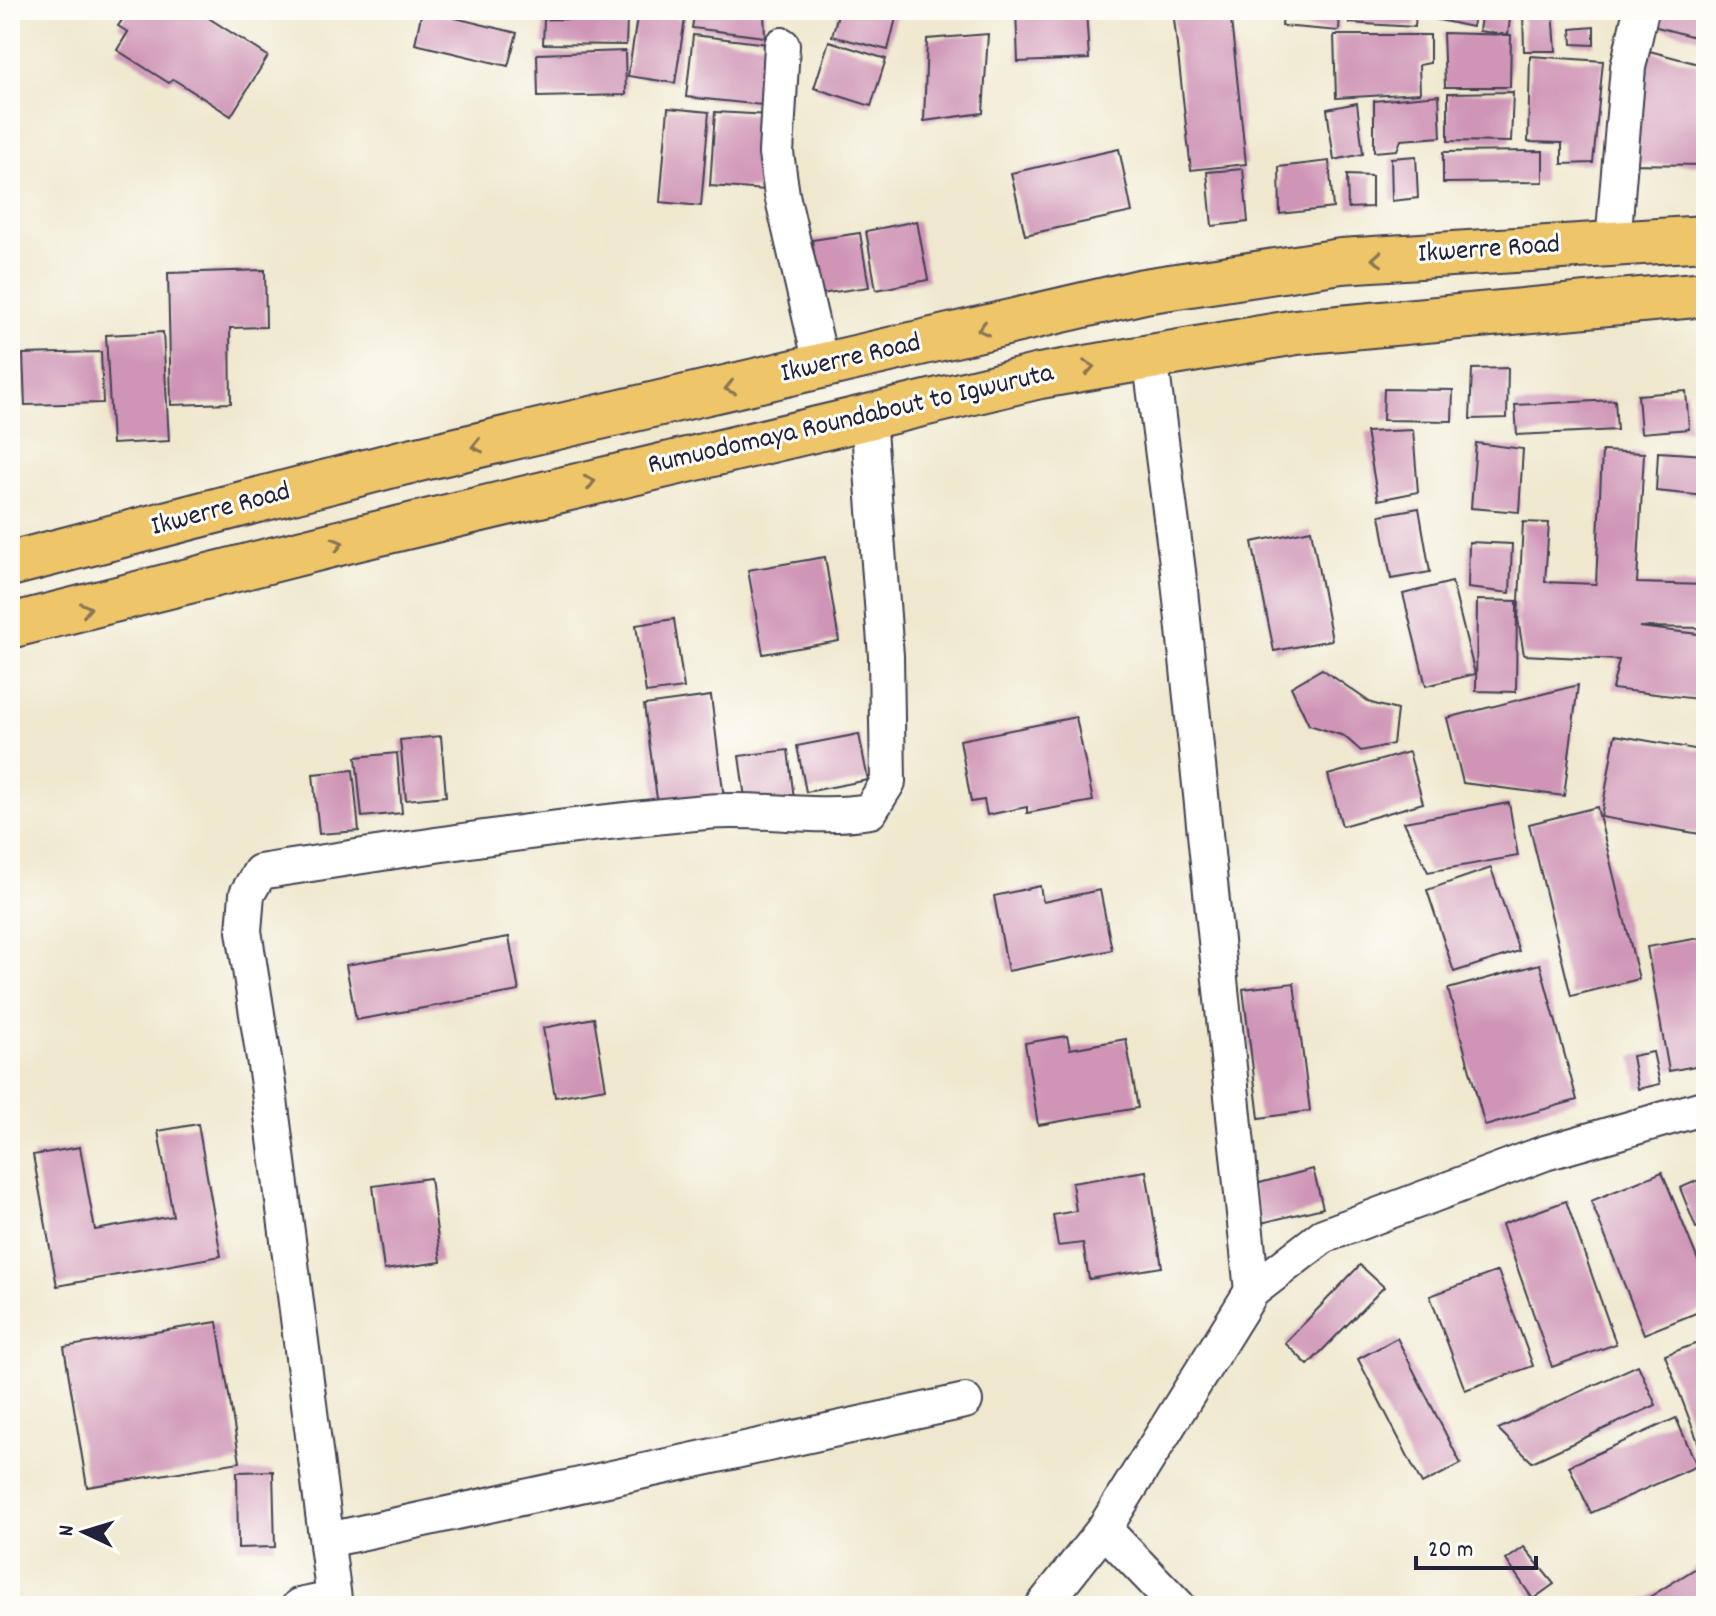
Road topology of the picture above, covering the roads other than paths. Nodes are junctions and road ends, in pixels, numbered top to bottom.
1 (1641, 10) edge
2 (782, 45) dead end
3 (1706, 238) edge
4 (1613, 243) junction
5 (1706, 294) edge
6 (1150, 356) junction
7 (822, 368) junction
8 (868, 417) junction
9 (10, 564) edge
10 (10, 626) edge
11 (1706, 1107) edge
12 (1252, 1291) junction
13 (965, 1401) dead end
14 (1104, 1529) junction
15 (328, 1540) junction
16 (335, 1602) edge
17 (299, 1606) edge
18 (1043, 1606) edge
19 (1178, 1606) edge

1 - 4 street
2 - 7 street
3 - 4 main road, Ikwerre Road
4 -> 7 main road, Ikwerre Road
5 - 6 main road, Rumuodomaya Roundabout to Igwuruta
8 -> 6 main road, Rumuodomaya Roundabout to Igwuruta
6 - 12 street
7 -> 9 main road, Ikwerre Road
10 -> 8 main road, Rumuodomaya Roundabout to Igwuruta
8 - 15 street
11 - 12 street
12 - 14 street
13 - 15 street
14 - 18 street
14 - 19 street
15 - 16 street
16 - 17 street

